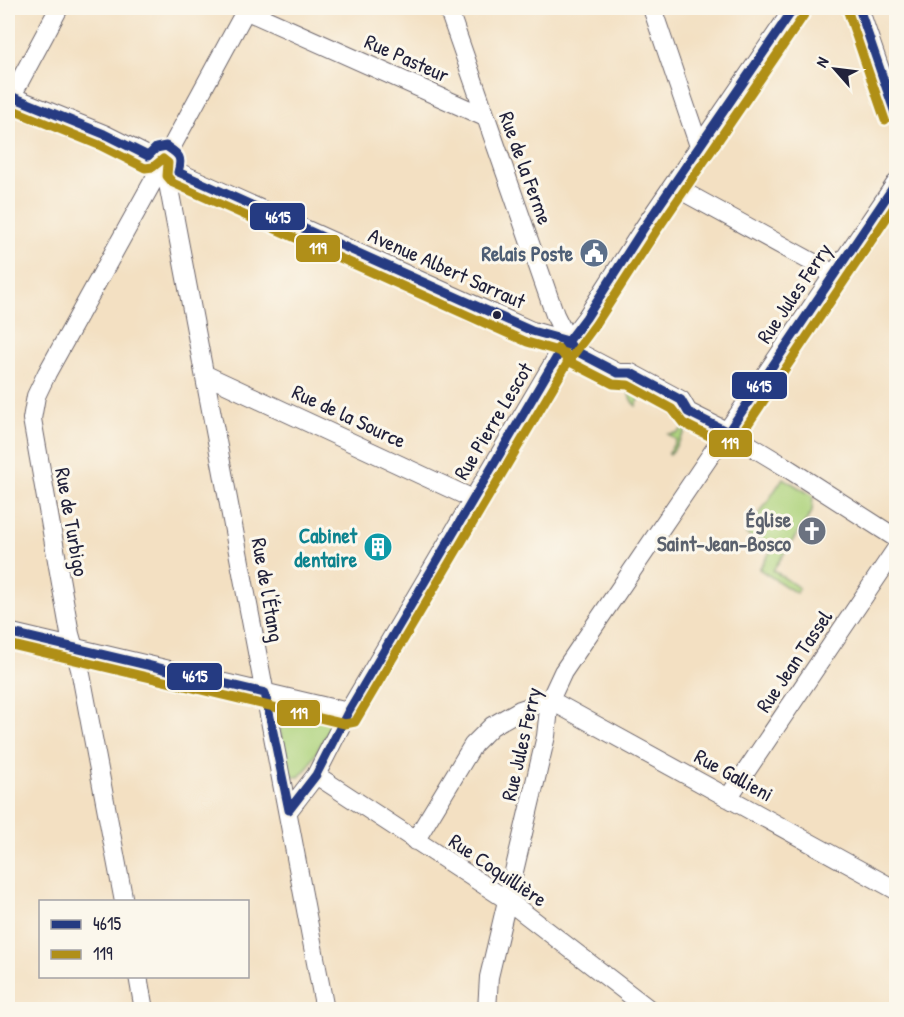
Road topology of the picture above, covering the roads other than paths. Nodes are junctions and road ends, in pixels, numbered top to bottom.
1 (59, 8) edge
2 (448, 8) edge
3 (652, 8) edge
4 (794, 8) edge
5 (858, 8) edge
6 (246, 9) edge
7 (9, 98) edge
8 (897, 116) edge
9 (484, 117) junction
10 (699, 146) junction
11 (171, 148) junction
12 (148, 156) junction
13 (167, 175) junction
14 (897, 183) edge
15 (673, 186) junction
16 (834, 274) junction
17 (568, 341) junction
18 (206, 375) junction
19 (728, 432) junction
20 (472, 499) junction
21 (897, 538) edge
22 (897, 549) edge
23 (8, 632) edge
24 (74, 647) junction
25 (265, 693) junction
26 (550, 700) junction
27 (348, 712) junction
28 (316, 775) junction
29 (728, 798) junction
30 (289, 810) junction
31 (415, 841) junction
32 (897, 890) edge
33 (124, 900) edge
34 (507, 900) junction
35 (138, 978) edge
36 (144, 1010) edge
37 (326, 1010) edge
38 (487, 1010) edge
39 (650, 1010) edge

1 - 7 street
2 - 9 street, Rue de la Ferme
3 - 10 street
4 - 10 street, Rue Pierre Lescot
5 - 8 street
6 - 9 street, Rue Pasteur
6 - 11 street
7 - 12 street
9 - 17 street, Rue de la Ferme
10 - 15 street, Rue Pierre Lescot
11 - 12 street
11 - 13 street
12 - 13 street
13 - 17 street, Avenue Albert Sarraut
13 - 18 street, Rue de l'Étang
13 - 24 street, Rue de Turbigo
14 - 16 street, Rue Jules Ferry
15 - 16 street
15 - 17 street, Rue Pierre Lescot
16 - 19 street, Rue Jules Ferry
17 - 19 street
17 - 20 street, Rue Pierre Lescot
18 - 20 street, Rue de la Source
18 - 25 street, Rue de l'Étang
19 - 21 street
19 - 26 street, Rue Jules Ferry
20 - 27 street, Rue Pierre Lescot
22 - 29 street, Rue Jean Tassel
23 - 24 street
24 - 25 street
24 - 33 street, Rue de Turbigo
25 - 27 street
25 - 30 street, Rue de l'Étang
26 - 29 street, Rue Gallieni
26 - 31 street
26 - 34 street, Rue Jules Ferry
27 - 28 street, Rue Pierre Lescot
28 - 30 street, Rue Pierre Lescot
28 - 31 street, Rue Coquillière
29 - 32 street, Rue Gallieni
30 - 37 street, Rue de l'Étang
31 - 34 street, Rue Coquillière
34 - 38 street, Rue Jules Ferry
34 - 39 street, Rue Coquillière
35 - 36 street

